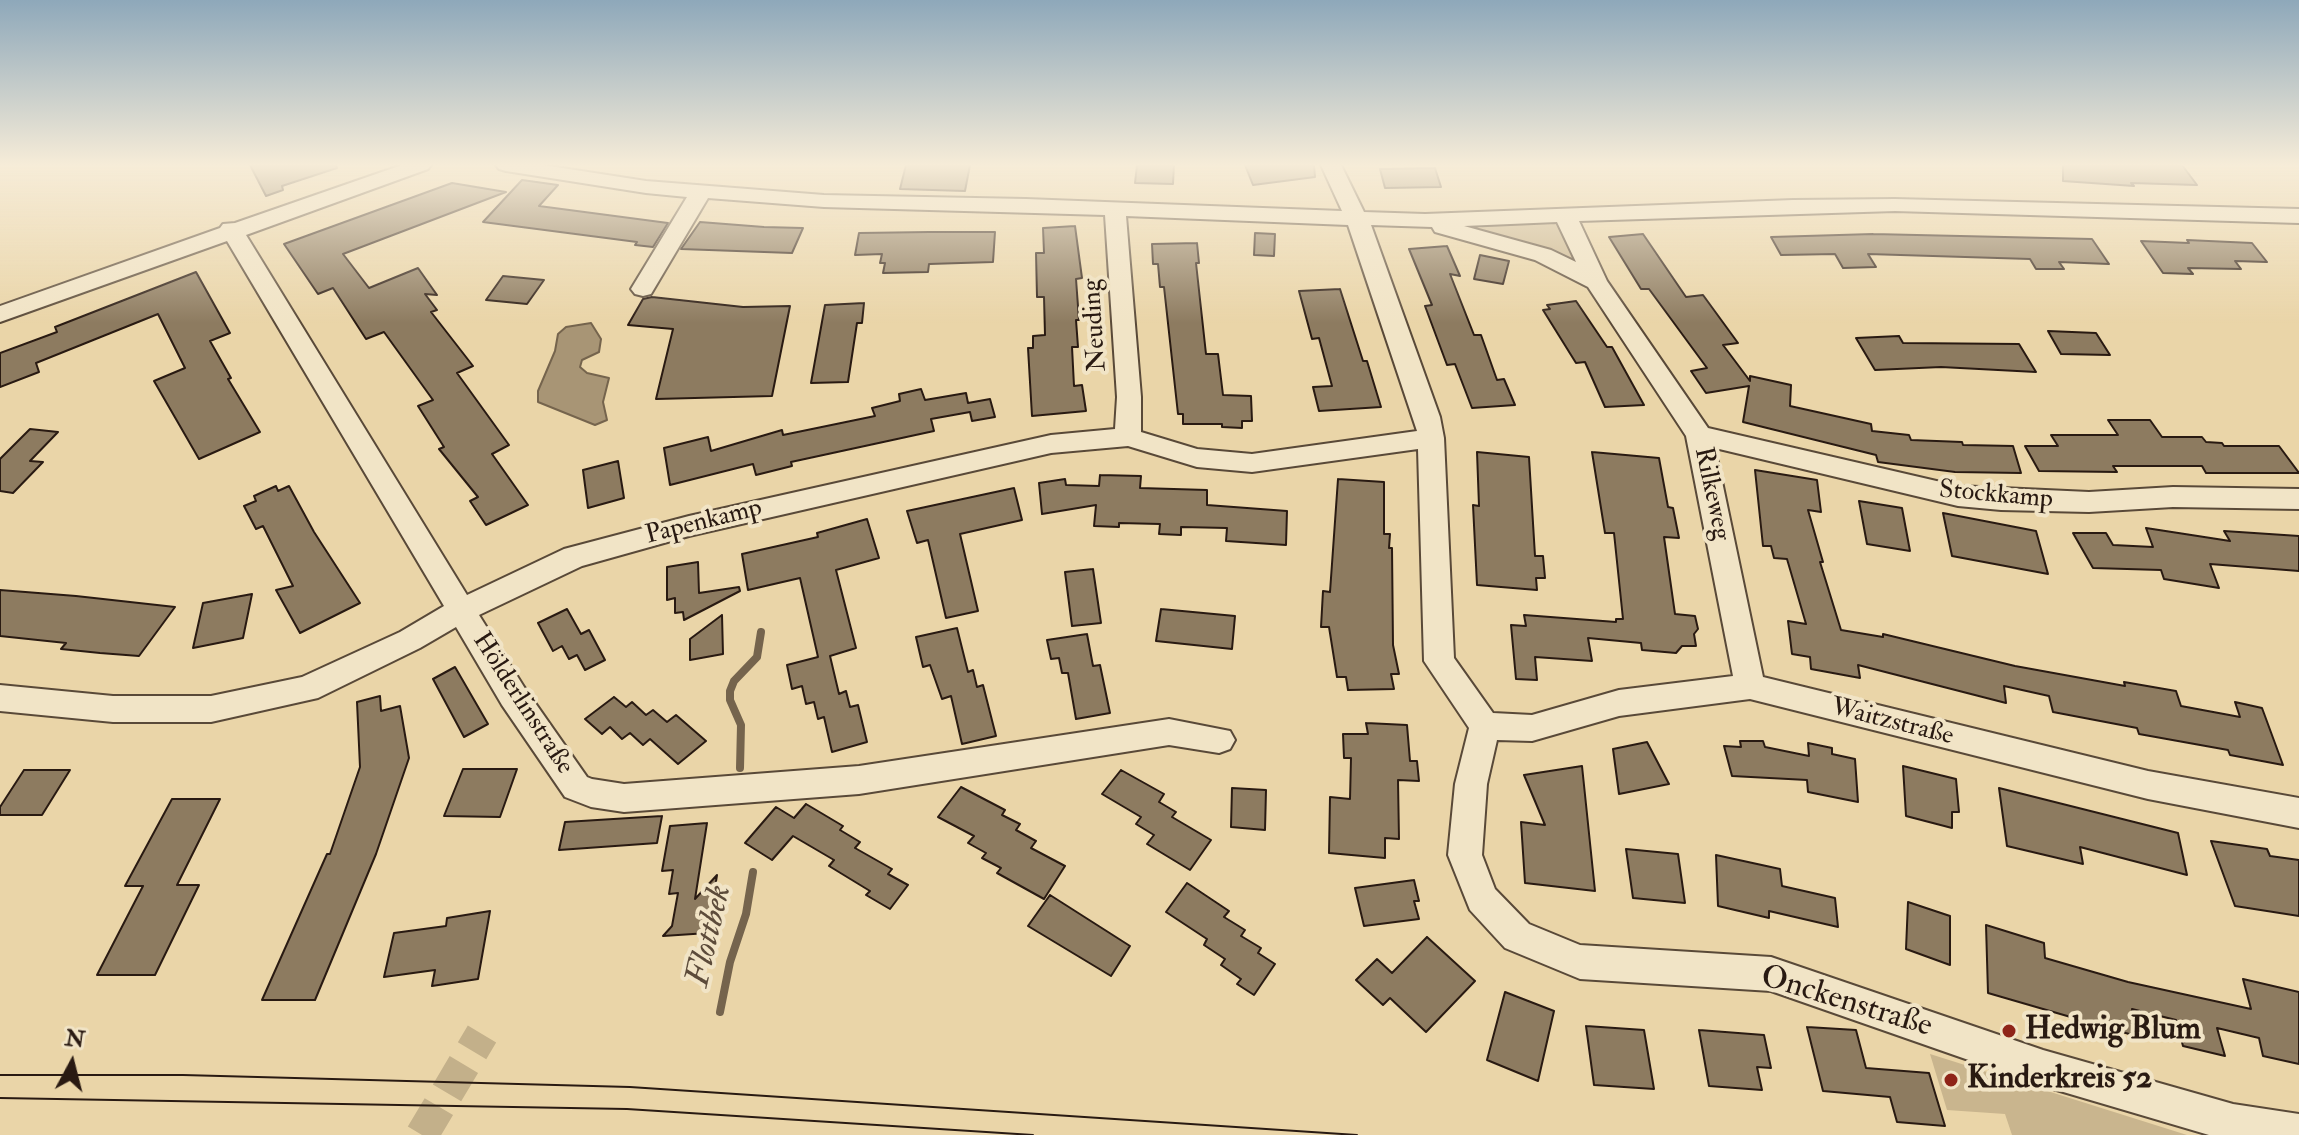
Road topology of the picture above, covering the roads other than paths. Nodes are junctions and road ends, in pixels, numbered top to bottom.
1 (264, 218) edge
2 (685, 218) edge
3 (1116, 218) edge
4 (1355, 218) edge
5 (1372, 218) edge
6 (1496, 218) edge
7 (1566, 218) edge
8 (1425, 221) junction
9 (231, 229) junction
10 (1596, 282) junction
11 (643, 289) dead end
12 (0, 314) edge
13 (1699, 435) junction
14 (1128, 437) junction
15 (1431, 438) junction
16 (2299, 499) edge
17 (462, 610) junction
18 (1750, 686) junction
19 (0, 698) edge
20 (1485, 726) junction
21 (1219, 740) dead end
22 (2299, 813) edge
23 (2299, 1133) edge

1 - 9 street
2 - 11 street
3 - 14 street, Neuding
4 - 15 street
5 - 8 street
6 - 8 street
7 - 10 street, Rilkeweg
8 - 10 street, Rilkeweg
9 - 12 street
9 - 17 street, Hölderlinstraße
10 - 13 street, Rilkeweg
13 - 16 street, Stockkamp
13 - 18 street, Rilkeweg
14 - 15 street, Papenkamp
14 - 17 street, Papenkamp
15 - 20 street
17 - 19 street, Papenkamp
17 - 21 street, Hölderlinstraße
18 - 20 street, Waitzstraße
18 - 22 street, Waitzstraße
20 - 23 street, Onckenstraße

